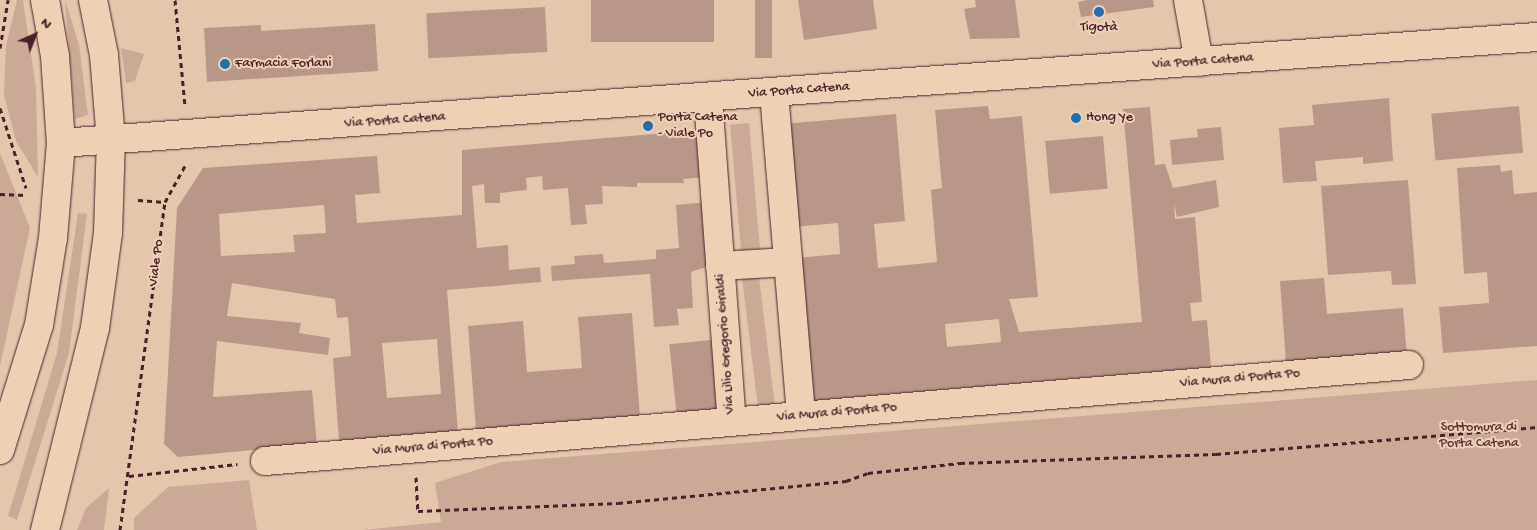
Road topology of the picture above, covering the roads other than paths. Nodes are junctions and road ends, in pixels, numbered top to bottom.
1 (45, 0) edge
2 (93, 0) edge
3 (1188, 0) edge
4 (1537, 37) edge
5 (1199, 62) junction
6 (774, 93) junction
7 (708, 98) junction
8 (111, 140) junction
9 (61, 143) junction
10 (788, 262) junction
11 (720, 266) junction
12 (1409, 365) dead end
13 (801, 416) junction
14 (732, 421) junction
15 (0, 450) edge
16 (265, 461) road end
17 (55, 499) junction
18 (46, 530) edge
19 (61, 530) edge

1 - 9 street
2 - 8 street
3 - 5 street
4 - 5 street, Via Porta Catena
5 - 6 street, Via Porta Catena
6 - 7 street, Via Porta Catena
6 - 10 street
7 - 8 street, Via Porta Catena
7 - 11 street, Via Lilio Gregorio Giraldi
8 - 9 street, Via Porta Catena
8 - 17 street
9 - 15 street
10 - 11 street, Via Lilio Gregorio Giraldi
10 - 13 street
11 - 14 street, Via Lilio Gregorio Giraldi
12 - 13 street, Via Mura di Porta Po
13 - 14 street, Via Mura di Porta Po
14 - 16 street, Via Mura di Porta Po
17 - 18 street
17 - 19 street

